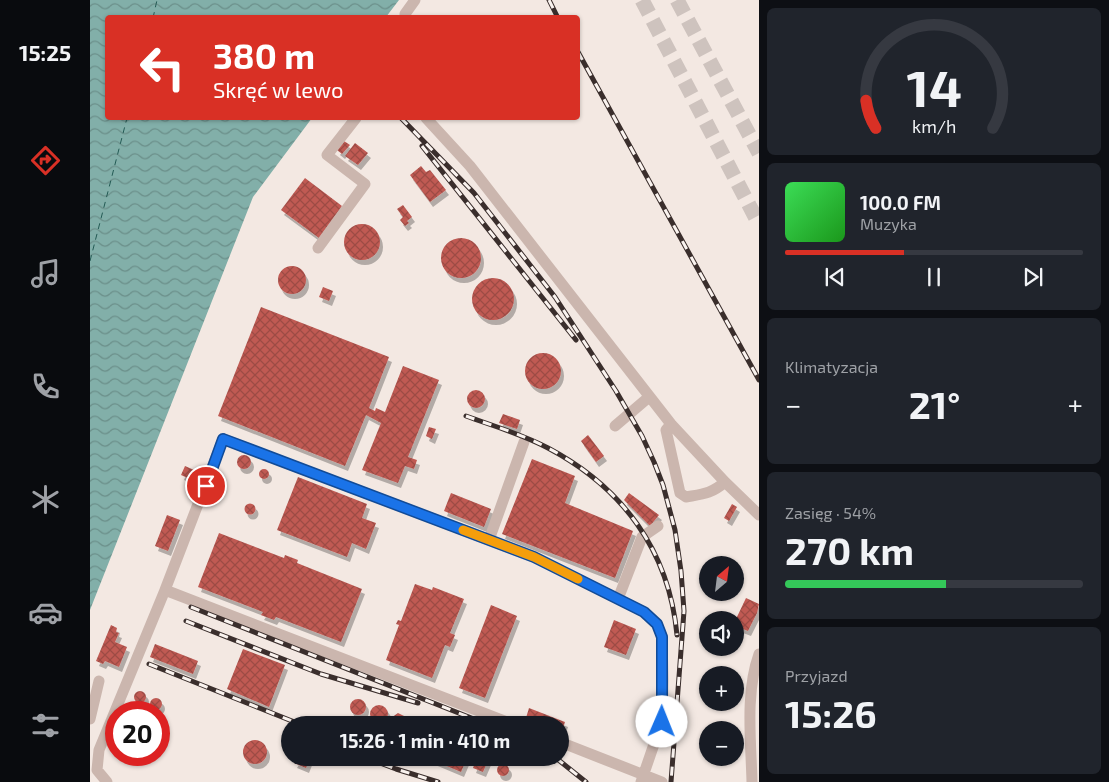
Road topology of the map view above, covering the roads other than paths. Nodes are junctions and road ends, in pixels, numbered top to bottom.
1 (415, 0) edge
2 (404, 14) dead end
3 (354, 120) edge
4 (428, 120) edge
5 (318, 248) dead end
6 (650, 397) junction
7 (671, 424) junction
8 (615, 426) dead end
9 (524, 442) dead end
10 (725, 482) junction
11 (759, 515) edge
12 (658, 526) dead end
13 (489, 540) junction
14 (165, 590) junction
15 (618, 599) junction
16 (759, 654) edge
17 (100, 680) dead end
18 (755, 709) edge
19 (492, 716) edge
20 (90, 719) edge
21 (569, 746) edge
22 (642, 778) edge
23 (107, 782) edge
24 (662, 782) edge
25 (752, 782) edge

1 - 2 street
3 - 5 street
4 - 6 street
6 - 7 street
6 - 8 street
7 - 10 street
7 - 10 street
9 - 13 street
10 - 11 street
12 - 15 street
13 - 14 street
13 - 15 street
14 - 19 street
14 - 23 street
15 - 22 street
16 - 18 street
17 - 20 street
18 - 25 street
21 - 22 street
22 - 24 street

